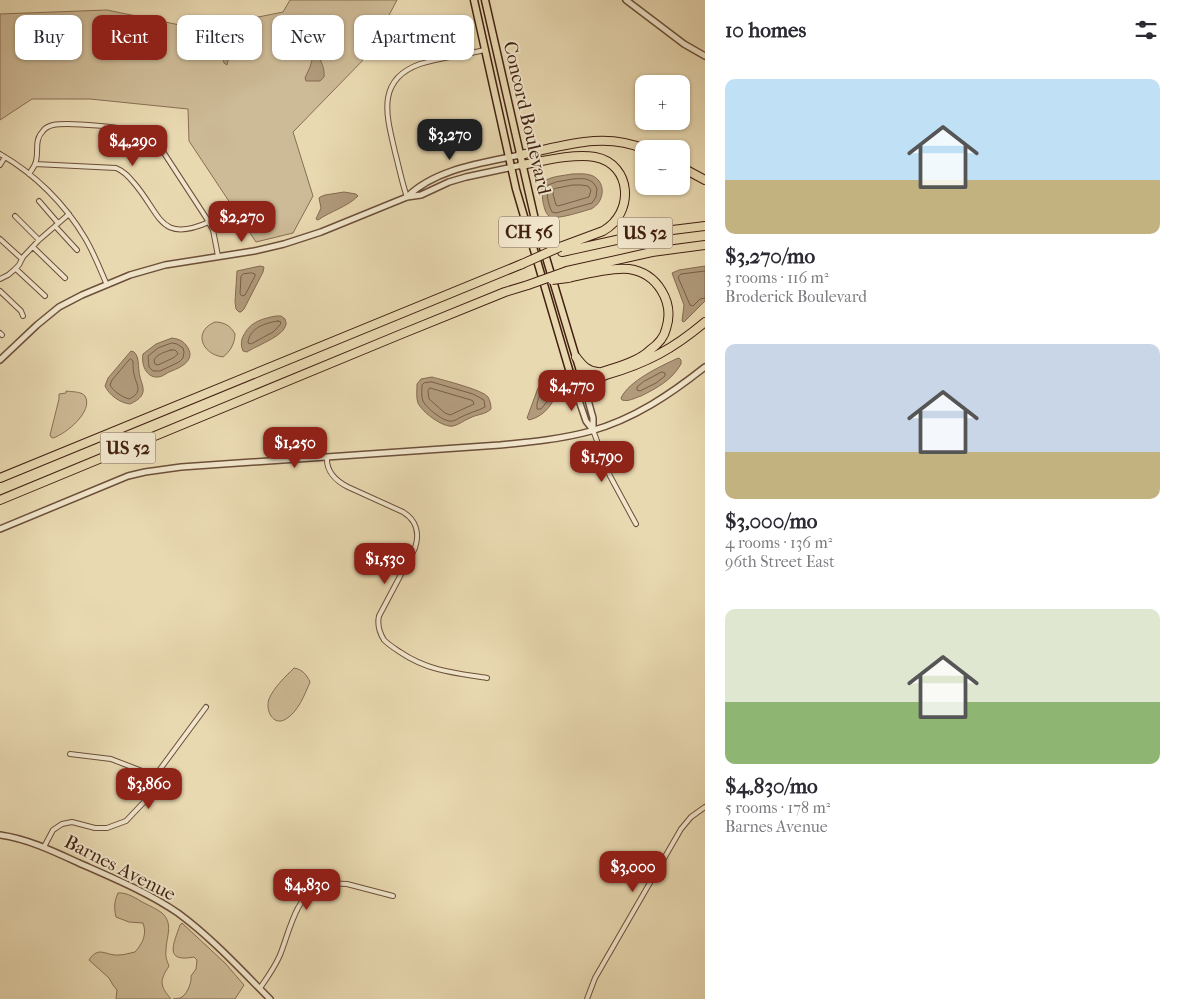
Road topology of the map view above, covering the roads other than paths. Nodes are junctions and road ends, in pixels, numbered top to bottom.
1 (474, 0) edge
2 (485, 0) edge
3 (626, 0) edge
4 (484, 50) junction
5 (705, 56) edge
6 (635, 145) edge
7 (0, 154) edge
8 (520, 155) junction
9 (6, 157) junction
10 (509, 158) junction
11 (35, 164) junction
12 (0, 165) edge
13 (522, 165) junction
14 (511, 168) junction
15 (690, 172) edge
16 (29, 174) junction
17 (705, 180) edge
18 (407, 198) junction
19 (39, 201) dead end
20 (69, 214) junction
21 (15, 216) dead end
22 (210, 222) junction
23 (56, 224) junction
24 (705, 226) edge
25 (0, 239) edge
26 (40, 240) junction
27 (705, 245) edge
28 (33, 247) junction
29 (77, 250) dead end
30 (561, 250) junction
31 (218, 256) junction
32 (22, 259) junction
33 (16, 269) junction
34 (568, 275) junction
35 (0, 278) edge
36 (65, 278) dead end
37 (107, 285) junction
38 (0, 291) edge
39 (45, 296) dead end
40 (22, 316) dead end
41 (705, 322) edge
42 (576, 357) junction
43 (0, 360) edge
44 (705, 367) edge
45 (600, 375) junction
46 (582, 380) junction
47 (573, 383) junction
48 (587, 396) junction
49 (593, 430) junction
50 (327, 457) junction
51 (44, 460) junction
52 (0, 474) edge
53 (0, 478) edge
54 (0, 500) edge
55 (636, 524) dead end
56 (0, 529) edge
57 (487, 678) dead end
58 (206, 707) dead end
59 (70, 754) dead end
60 (155, 776) junction
61 (705, 807) edge
62 (0, 835) edge
63 (44, 847) junction
64 (393, 896) dead end
65 (260, 988) junction
66 (270, 999) edge
67 (587, 999) edge

1 - 4 main road, Concord Boulevard / CH 56
2 - 8 main road, Concord Boulevard / CH 56
3 - 5 street
4 - 10 main road, Concord Boulevard / CH 56
4 - 18 street
6 - 8 highway
7 - 9 street
8 - 10 street
8 - 13 main road, Concord Boulevard / CH 56
9 - 12 street
9 - 16 street
10 - 14 main road, Concord Boulevard / CH 56
10 - 18 street
11 - 16 street
11 - 22 street
11 - 22 street
13 - 14 street
13 - 30 highway
13 - 42 main road, Concord Boulevard / CH 56
14 - 18 street
14 - 47 main road, Concord Boulevard / CH 56
15 - 17 highway
16 - 20 street
18 - 31 street
19 - 23 street
20 - 23 street
20 - 37 street
21 - 26 street
22 - 31 street
23 - 26 street
23 - 29 street
24 - 30 highway, US 52
25 - 32 street
26 - 28 street
27 - 34 highway, US 52
28 - 32 street
28 - 36 street
30 - 51 highway, US 52, bridge
31 - 37 street
32 - 33 street
33 - 35 street
33 - 39 street
34 - 45 highway
34 - 54 highway, US 52, bridge
37 - 43 street
38 - 40 street
41 - 45 highway
42 - 45 highway
42 - 46 main road, CH 56
44 - 49 street
45 - 46 highway
45 - 48 highway
46 - 47 highway
46 - 48 street
47 - 49 street
48 - 49 street
49 - 50 street
49 - 55 street
50 - 56 street
50 - 57 street
51 - 52 highway, US 52
51 - 53 highway
58 - 60 street
59 - 60 street
60 - 63 street
61 - 67 street
62 - 63 street, Barnes Avenue
63 - 65 street, Barnes Avenue
64 - 65 street
65 - 66 street, Barnes Avenue

